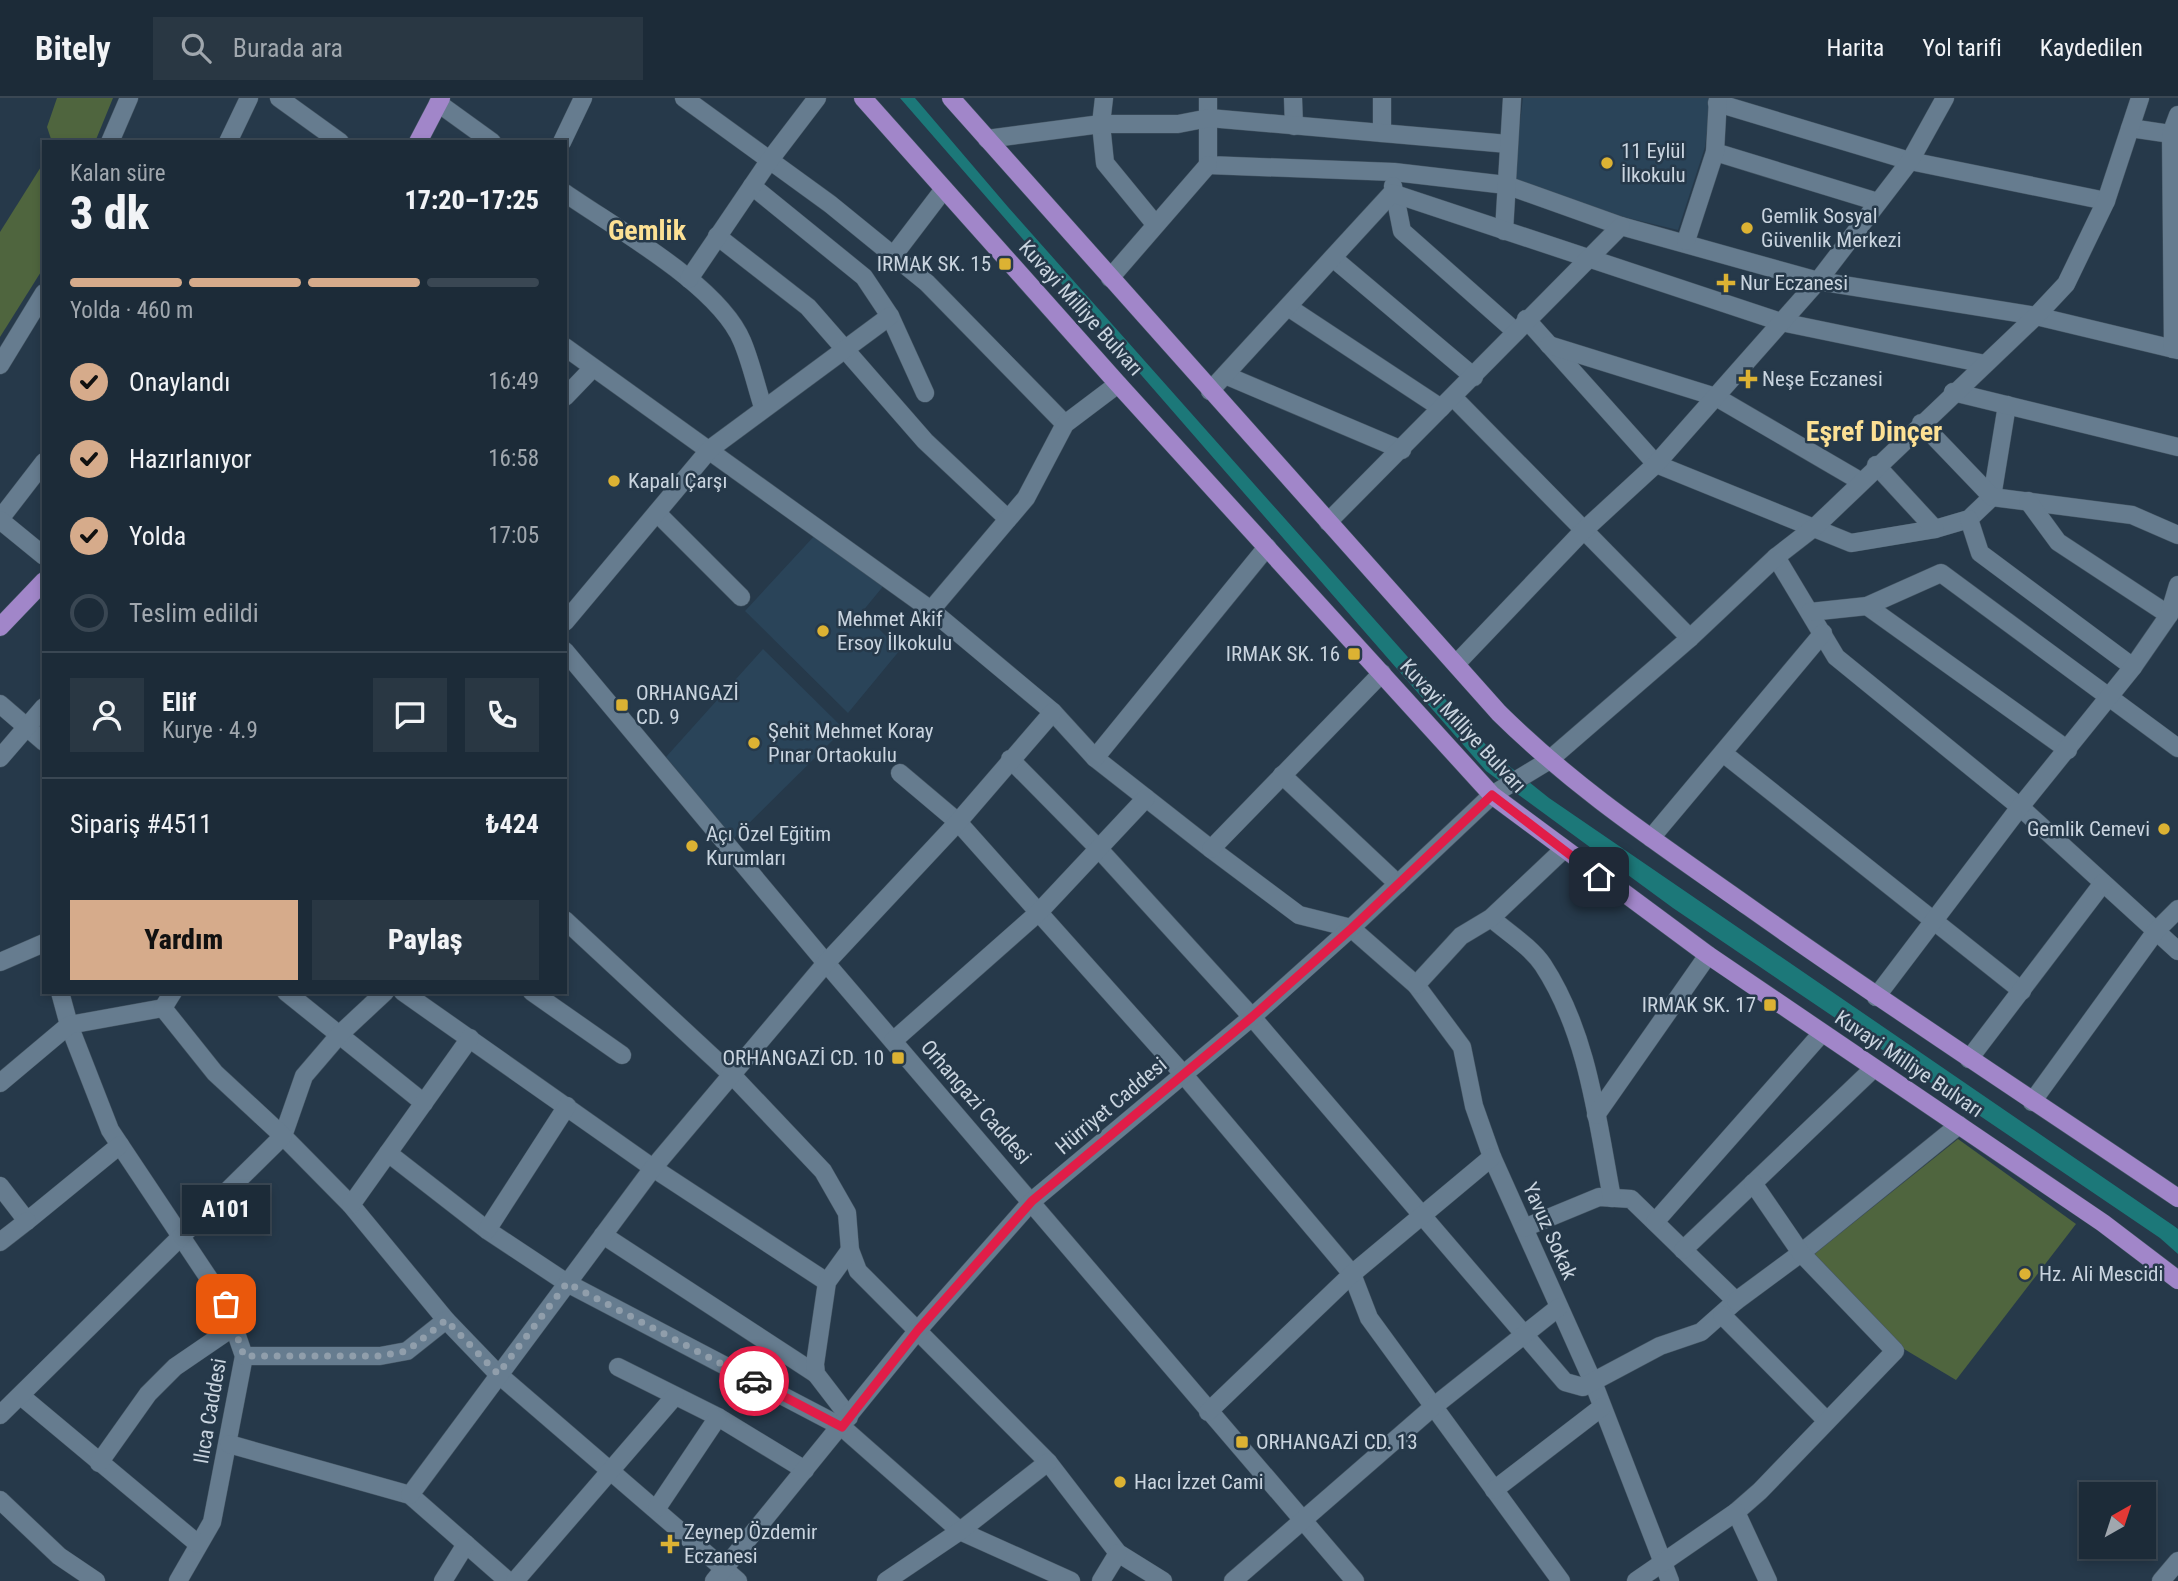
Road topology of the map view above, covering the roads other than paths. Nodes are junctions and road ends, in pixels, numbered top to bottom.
1 (128, 98) edge
2 (249, 98) edge
3 (279, 98) edge
4 (583, 98) edge
5 (684, 98) edge
6 (817, 98) edge
7 (863, 98) edge
8 (951, 98) edge
9 (1104, 98) edge
10 (1208, 98) edge
11 (1293, 98) edge
12 (1382, 98) edge
13 (1512, 98) edge
14 (1945, 98) edge
15 (2138, 99) edge
16 (1717, 100) edge
17 (439, 101) edge
18 (2178, 114) edge
19 (1209, 118) junction
20 (1101, 124) junction
21 (1294, 126) junction
22 (2130, 128) junction
23 (1382, 134) junction
24 (2175, 135) edge
25 (987, 139) junction
26 (111, 140) edge
27 (229, 140) edge
28 (337, 140) edge
29 (419, 140) edge
30 (489, 140) edge
31 (563, 140) edge
32 (1508, 144) junction
33 (1714, 152) junction
34 (769, 161) junction
35 (1910, 161) junction
36 (1208, 165) junction
37 (1394, 172) junction
38 (1506, 185) junction
39 (752, 186) junction
40 (944, 189) junction
41 (1392, 193) junction
42 (567, 194) edge
43 (1878, 201) junction
44 (2106, 201) junction
45 (1155, 224) junction
46 (1621, 226) junction
47 (1504, 231) junction
48 (717, 236) junction
49 (1686, 242) junction
50 (892, 256) junction
51 (1333, 257) junction
52 (1590, 261) junction
53 (1110, 278) junction
54 (689, 279) junction
55 (1818, 281) junction
56 (42, 296) edge
57 (1288, 307) junction
58 (890, 316) junction
59 (2036, 316) junction
60 (1781, 322) junction
61 (1521, 326) junction
62 (1549, 345) junction
63 (845, 347) junction
64 (567, 349) edge
65 (2176, 349) edge
66 (1985, 364) junction
67 (0, 365) edge
68 (592, 369) junction
69 (1225, 375) junction
70 (1474, 377) junction
71 (1118, 384) junction
72 (1210, 391) junction
73 (925, 393) dead end
74 (1953, 393) junction
75 (567, 395) edge
76 (1716, 397) junction
77 (1447, 402) junction
78 (2007, 405) junction
79 (763, 408) junction
80 (1921, 423) junction
81 (1065, 424) junction
82 (2178, 447) edge
83 (710, 449) junction
84 (1402, 450) junction
85 (1656, 464) junction
86 (42, 465) edge
87 (1876, 465) junction
88 (1860, 481) junction
89 (1992, 497) junction
90 (2028, 501) junction
91 (657, 513) junction
92 (1008, 519) junction
93 (1969, 519) junction
94 (0, 520) edge
95 (1328, 522) junction
96 (1816, 526) junction
97 (1934, 529) junction
98 (1582, 532) junction
99 (2178, 535) edge
100 (1267, 547) junction
101 (42, 554) edge
102 (1776, 556) junction
103 (42, 583) edge
104 (2178, 585) edge
105 (741, 597) dead end
106 (1867, 606) junction
107 (931, 610) junction
108 (1811, 612) junction
109 (2169, 615) junction
110 (567, 620) edge
111 (0, 627) edge
112 (1823, 633) junction
113 (1690, 638) junction
114 (567, 656) edge
115 (1456, 664) junction
116 (2133, 667) junction
117 (1382, 673) junction
118 (2111, 697) junction
119 (0, 704) edge
120 (42, 709) edge
121 (1053, 712) junction
122 (26, 729) junction
123 (42, 741) edge
124 (2178, 748) edge
125 (2068, 750) junction
126 (1723, 753) junction
127 (0, 758) edge
128 (1095, 758) junction
129 (1010, 759) junction
130 (1548, 761) junction
131 (900, 773) dead end
132 (1282, 775) junction
133 (1492, 795) junction
134 (1146, 798) junction
135 (2020, 807) junction
136 (958, 822) junction
137 (1651, 838) junction
138 (1098, 848) junction
139 (1211, 849) junction
140 (1563, 850) junction
141 (2103, 883) junction
142 (1398, 884) junction
143 (2178, 909) edge
144 (1039, 912) junction
145 (1491, 918) junction
146 (1931, 921) junction
147 (567, 922) edge
148 (1352, 928) junction
149 (2156, 931) junction
150 (42, 944) edge
151 (2178, 951) edge
152 (1707, 955) junction
153 (0, 962) edge
154 (826, 963) junction
155 (1416, 985) junction
156 (2022, 991) junction
157 (61, 994) edge
158 (289, 994) edge
159 (383, 994) edge
160 (406, 994) edge
161 (535, 994) edge
162 (1876, 997) junction
163 (168, 1000) edge
164 (1252, 1017) junction
165 (69, 1025) junction
166 (1822, 1032) junction
167 (340, 1034) junction
168 (470, 1038) junction
169 (892, 1041) junction
170 (622, 1055) dead end
171 (1969, 1059) junction
172 (1873, 1069) junction
173 (732, 1075) junction
174 (1184, 1075) junction
175 (0, 1083) edge
176 (2032, 1102) junction
177 (424, 1103) junction
178 (567, 1106) junction
179 (1596, 1115) junction
180 (1959, 1125) junction
181 (283, 1136) junction
182 (120, 1145) junction
183 (388, 1153) junction
184 (1492, 1157) junction
185 (653, 1168) junction
186 (1753, 1183) junction
187 (0, 1185) edge
188 (1612, 1198) junction
189 (2178, 1198) edge
190 (1032, 1201) junction
191 (351, 1205) junction
192 (1422, 1215) junction
193 (27, 1221) junction
194 (1655, 1222) junction
195 (1524, 1228) junction
196 (487, 1230) junction
197 (603, 1236) junction
198 (181, 1238) junction
199 (0, 1242) edge
200 (850, 1250) junction
201 (1683, 1250) junction
202 (1801, 1253) junction
203 (1352, 1274) junction
204 (2178, 1280) edge
205 (827, 1282) junction
206 (567, 1283) junction
207 (1735, 1301) junction
208 (1559, 1307) junction
209 (1722, 1315) junction
210 (446, 1320) junction
211 (234, 1326) junction
212 (918, 1330) junction
213 (1524, 1335) junction
214 (244, 1356) junction
215 (618, 1367) dead end
216 (498, 1374) junction
217 (816, 1374) junction
218 (1593, 1382) junction
219 (21, 1396) junction
220 (675, 1396) junction
221 (1433, 1407) junction
222 (1602, 1407) junction
223 (1208, 1412) junction
224 (0, 1415) edge
225 (718, 1417) junction
226 (1826, 1420) junction
227 (846, 1422) junction
228 (229, 1444) junction
229 (1048, 1462) junction
230 (99, 1463) junction
231 (612, 1470) junction
232 (805, 1470) junction
233 (1494, 1490) junction
234 (410, 1495) junction
235 (0, 1500) edge
236 (657, 1508) junction
237 (1736, 1512) junction
238 (1305, 1521) junction
239 (960, 1531) junction
240 (466, 1544) junction
241 (198, 1545) junction
242 (1118, 1553) junction
243 (2178, 1561) edge
244 (1662, 1564) junction
245 (719, 1575) edge
246 (96, 1581) edge
247 (178, 1581) edge
248 (443, 1581) edge
249 (508, 1581) edge
250 (515, 1581) edge
251 (738, 1581) edge
252 (886, 1581) edge
253 (1071, 1581) edge
254 (1101, 1581) edge
255 (1163, 1581) edge
256 (1233, 1581) edge
257 (1355, 1581) edge
258 (1560, 1581) edge
259 (1636, 1581) edge
260 (1670, 1581) edge
261 (1768, 1581) edge
262 (2161, 1581) edge

1 - 26 street
2 - 27 street
3 - 28 street
4 - 31 street
5 - 34 street
6 - 34 street
7 - 40 main road, Kuvayi Milliye Bulvarı
8 - 25 main road, Kuvayi Milliye Bulvarı
9 - 20 street
10 - 19 street
11 - 21 street
12 - 23 street
13 - 32 street
14 - 35 street
15 - 22 street, Hürriyet Caddesi
16 - 33 street
16 - 35 street
17 - 29 main road
17 - 30 street
18 - 24 street
19 - 20 street
19 - 21 street
19 - 36 street
20 - 25 street
20 - 45 street
21 - 23 street
22 - 24 street
22 - 44 street, Hürriyet Caddesi
23 - 32 street
24 - 65 street
25 - 53 main road, Kuvayi Milliye Bulvarı
32 - 38 street
33 - 43 street
33 - 49 street
34 - 39 street
34 - 50 street
35 - 43 street
35 - 44 street
36 - 37 street
36 - 45 street
37 - 38 street
37 - 41 street
38 - 46 street
38 - 47 street
39 - 48 street
39 - 58 street
40 - 50 street
40 - 71 main road, Kuvayi Milliye Bulvarı
41 - 47 street
41 - 51 street
41 - 61 street
42 - 54 street
43 - 55 street
44 - 59 street, Hürriyet Caddesi
45 - 53 street
46 - 49 street
46 - 52 street
47 - 52 street
48 - 54 street
48 - 63 street
49 - 55 street
50 - 81 street
51 - 57 street
51 - 70 street
52 - 60 street
52 - 61 street
53 - 72 main road, Kuvayi Milliye Bulvarı
54 - 79 street
55 - 59 street
55 - 60 street
56 - 67 street
57 - 69 street
57 - 77 street
58 - 63 street
58 - 73 street
59 - 65 street
59 - 66 street, Hürriyet Caddesi
60 - 66 street
60 - 76 street
61 - 62 street
61 - 70 street
62 - 76 street
62 - 85 street
63 - 79 street
63 - 92 street
64 - 68 street
66 - 74 street, Hürriyet Caddesi
68 - 75 street
68 - 83 street
69 - 72 street
69 - 84 street
70 - 77 street
71 - 81 street
71 - 100 main road, Kuvayi Milliye Bulvarı
72 - 95 main road, Kuvayi Milliye Bulvarı
74 - 78 street
74 - 80 street, Hürriyet Caddesi
76 - 85 street
76 - 88 street
77 - 84 street
77 - 98 street
78 - 82 street
78 - 89 street
79 - 83 street
80 - 87 street, Hürriyet Caddesi
80 - 89 street
81 - 92 street
83 - 91 street
83 - 107 street
84 - 95 street
85 - 96 street
85 - 98 street
86 - 94 street
87 - 88 street, Hürriyet Caddesi
87 - 97 street
88 - 96 street, Hürriyet Caddesi
89 - 90 street
89 - 93 street
90 - 99 street
90 - 109 street
91 - 105 street
91 - 110 street
92 - 107 street
93 - 97 street
93 - 116 street
94 - 101 street
95 - 115 main road, Kuvayi Milliye Bulvarı
96 - 97 street
96 - 102 street, Hürriyet Caddesi
98 - 113 street
98 - 115 street
100 - 117 main road, Kuvayi Milliye Bulvarı
100 - 128 street
102 - 108 street
102 - 113 street, Hürriyet Caddesi
103 - 111 main road
104 - 109 street
106 - 108 street
106 - 118 street
106 - 125 street
107 - 121 street
108 - 112 street
109 - 116 street
112 - 126 street
112 - 135 street
113 - 130 street, Hürriyet Caddesi
114 - 154 street, Orhangazi Caddesi
115 - 130 main road, Kuvayi Milliye Bulvarı
116 - 118 street
117 - 132 street
117 - 133 main road, Kuvayi Milliye Bulvarı
118 - 124 street
118 - 125 street
119 - 122 street
120 - 122 street
121 - 128 street
121 - 129 street
122 - 123 street
122 - 127 street
125 - 135 street
126 - 137 street
126 - 146 street
128 - 134 street
129 - 136 street
129 - 138 street
130 - 133 street, Hürriyet Caddesi
130 - 137 main road, Kuvayi Milliye Bulvarı
131 - 136 street
132 - 139 street
132 - 142 street
133 - 140 main road, Kuvayi Milliye Bulvarı
133 - 142 street, Hürriyet Caddesi
134 - 138 street
134 - 139 street
135 - 141 street
135 - 146 street
136 - 144 street
136 - 154 street
137 - 162 main road, Kuvayi Milliye Bulvarı
138 - 144 street
138 - 164 street
139 - 148 street
140 - 145 street
140 - 152 main road, Kuvayi Milliye Bulvarı
141 - 149 street
141 - 156 street
142 - 148 street, Hürriyet Caddesi
143 - 149 street
144 - 169 street
144 - 174 street
145 - 155 street
145 - 179 street
146 - 156 street
146 - 162 street
147 - 173 street
148 - 155 street, Yavuz Sokak
148 - 164 street, Hürriyet Caddesi
149 - 151 street
149 - 176 street
150 - 153 street
152 - 166 main road, Kuvayi Milliye Bulvarı
152 - 179 street
154 - 169 street, Orhangazi Caddesi
154 - 173 street
155 - 184 street, Yavuz Sokak
156 - 171 street
157 - 165 street, Ilıca Caddesi
158 - 167 street
159 - 167 street
160 - 168 street
161 - 170 street
162 - 171 main road, Kuvayi Milliye Bulvarı
163 - 165 street
163 - 181 street
164 - 174 street, Hürriyet Caddesi
164 - 192 street
165 - 175 street
165 - 182 street, Ilıca Caddesi
166 - 172 main road, Kuvayi Milliye Bulvarı
166 - 194 street
167 - 177 street
167 - 181 street
168 - 177 street
168 - 178 street
169 - 190 street, Orhangazi Caddesi
171 - 176 main road, Kuvayi Milliye Bulvarı
172 - 180 main road, Kuvayi Milliye Bulvarı
172 - 186 street
173 - 185 street
173 - 200 street
174 - 190 street, Hürriyet Caddesi
174 - 203 street
176 - 189 main road, Kuvayi Milliye Bulvarı
177 - 183 street
178 - 185 street
178 - 196 street
179 - 188 street
180 - 202 street
180 - 204 main road, Kuvayi Milliye Bulvarı
181 - 191 street
181 - 198 street
182 - 193 street
182 - 198 street, Ilıca Caddesi
183 - 191 street
183 - 196 street
184 - 192 street
184 - 195 street, Yavuz Sokak
185 - 197 street
185 - 205 street
186 - 201 street
186 - 202 street
187 - 193 street
188 - 194 street
188 - 195 street
190 - 212 street, Hürriyet Caddesi
190 - 223 street, Orhangazi Caddesi
191 - 210 street
192 - 203 street
192 - 213 street
193 - 199 street
194 - 201 street
195 - 208 street, Yavuz Sokak
196 - 206 street
197 - 206 street
197 - 217 street
198 - 211 street, Ilıca Caddesi
198 - 219 street
200 - 205 street
200 - 212 street
201 - 207 street
202 - 207 street
202 - 226 street
203 - 221 street
203 - 223 street
205 - 217 street
206 - 216 street
206 - 227 street
207 - 209 street
208 - 213 street
208 - 218 street, Yavuz Sokak
209 - 218 street
209 - 226 street
210 - 214 street
210 - 216 street
211 - 214 street, Ilıca Caddesi
211 - 230 street
212 - 227 street, Hürriyet Caddesi
212 - 229 street
213 - 218 street
213 - 221 street
214 - 228 street, Ilıca Caddesi
215 - 220 street
216 - 231 street
216 - 234 street
217 - 227 street
218 - 222 street, Yavuz Sokak
219 - 224 street
219 - 230 street
220 - 225 street
220 - 231 street
221 - 233 street
221 - 238 street
222 - 233 street
222 - 244 street, Yavuz Sokak
223 - 238 street, Orhangazi Caddesi
225 - 232 street
225 - 236 street
226 - 237 street
227 - 232 street, Hürriyet Caddesi
227 - 239 street
228 - 234 street
228 - 241 street, Ilıca Caddesi
229 - 239 street
229 - 242 street
230 - 241 street
231 - 236 street
231 - 250 street
232 - 245 street, Hürriyet Caddesi
233 - 258 street
234 - 240 street
235 - 246 street
236 - 245 street
237 - 244 street
237 - 261 street
238 - 256 street
238 - 257 street, Orhangazi Caddesi
239 - 252 street
239 - 253 street
240 - 248 street
240 - 249 street
241 - 247 street, Ilıca Caddesi
242 - 254 street
242 - 255 street
243 - 262 street
244 - 259 street
244 - 260 street, Yavuz Sokak
245 - 251 street

